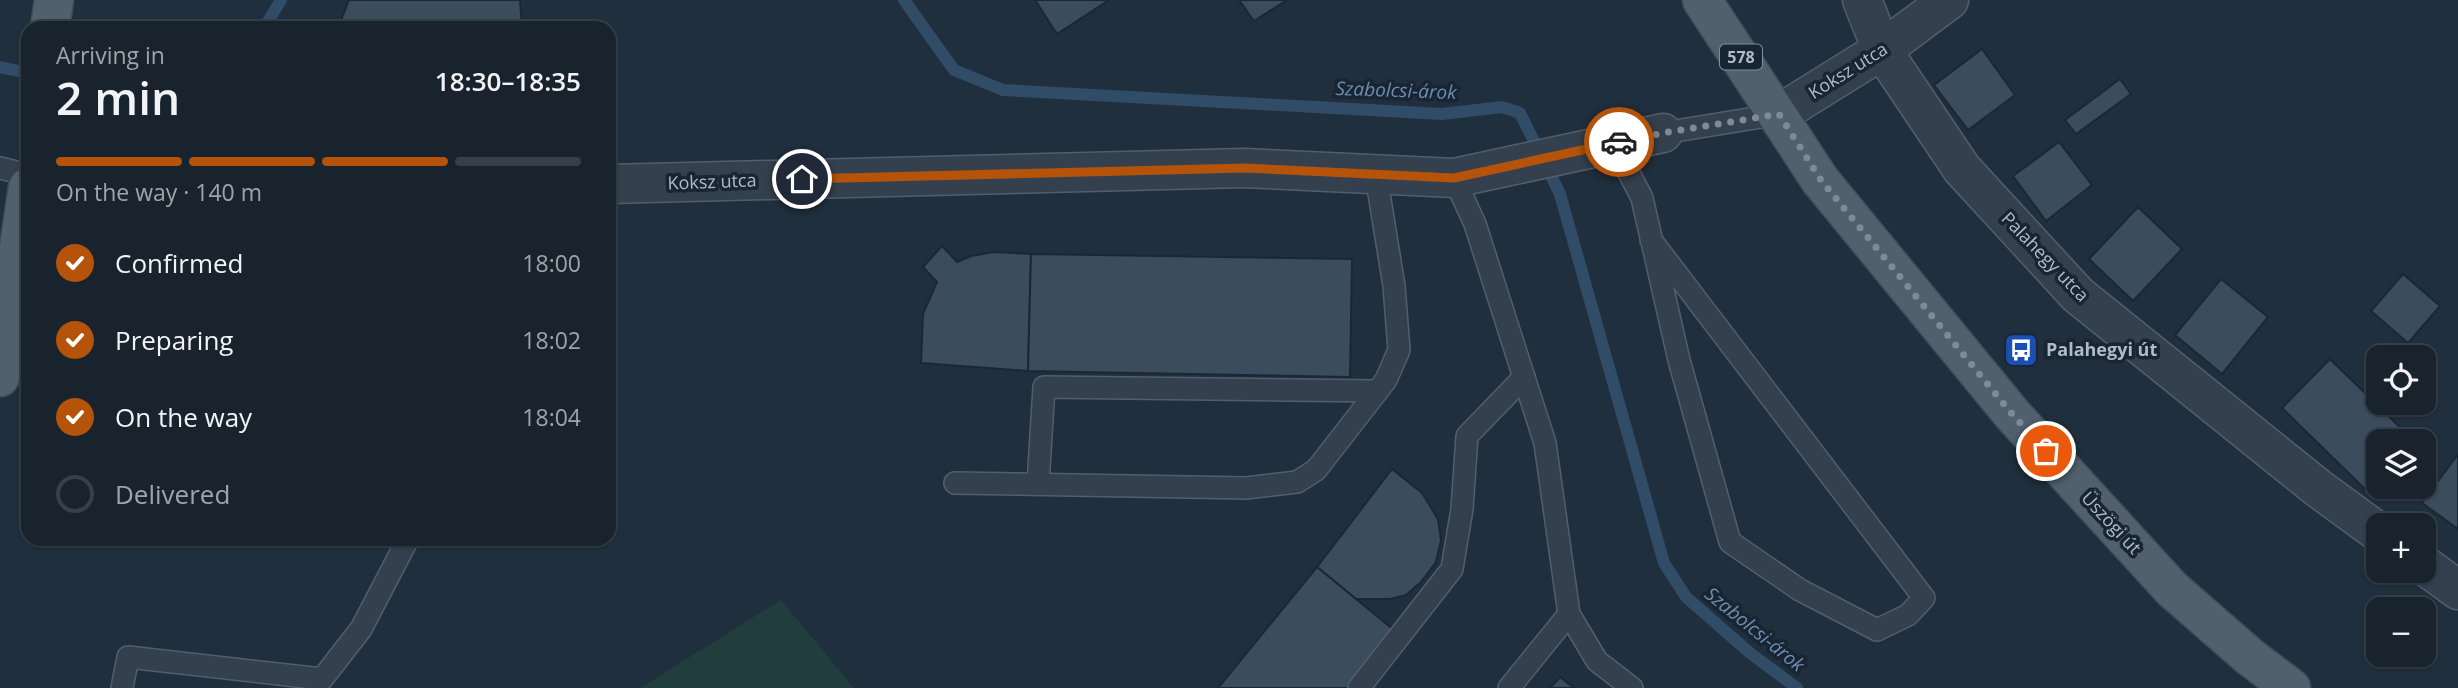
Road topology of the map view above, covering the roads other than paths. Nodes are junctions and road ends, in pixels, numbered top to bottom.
1 (54, 0) edge
2 (1702, 0) edge
3 (1862, 0) edge
4 (1949, 0) edge
5 (51, 21) edge
6 (1882, 50) junction
7 (1779, 114) junction
8 (1663, 133) joint
9 (1614, 144) junction
10 (0, 168) edge
11 (21, 173) edge
12 (1376, 175) junction
13 (1454, 178) junction
14 (616, 184) edge
15 (21, 234) edge
16 (1651, 240) junction
17 (0, 377) edge
18 (1524, 377) junction
19 (1377, 391) junction
20 (956, 483) dead end
21 (1038, 484) junction
22 (2366, 523) edge
23 (404, 546) edge
24 (2436, 574) edge
25 (2458, 590) edge
26 (1569, 614) junction
27 (325, 684) edge
28 (122, 688) edge
29 (1359, 688) edge
30 (1509, 688) edge
31 (1632, 688) edge
32 (2291, 688) edge

1 - 5 main road
2 - 7 main road, Üszögi út / 578
3 - 6 street, Palahegy utca
4 - 6 street, Koksz utca
6 - 7 street, Koksz utca
6 - 22 street, Palahegy utca
7 - 8 lane, Koksz utca
7 - 32 main road, Üszögi út / 578
8 - 9 street, Koksz utca
9 - 13 street, Koksz utca
9 - 16 lane
10 - 11 lane
12 - 13 street, Koksz utca
12 - 14 street, Koksz utca
12 - 19 lane
13 - 18 lane
15 - 17 main road
16 - 16 lane
18 - 26 lane
18 - 29 lane
19 - 21 lane
19 - 21 lane
20 - 21 lane
23 - 27 lane
24 - 25 street
26 - 30 lane
26 - 31 lane
27 - 28 lane

